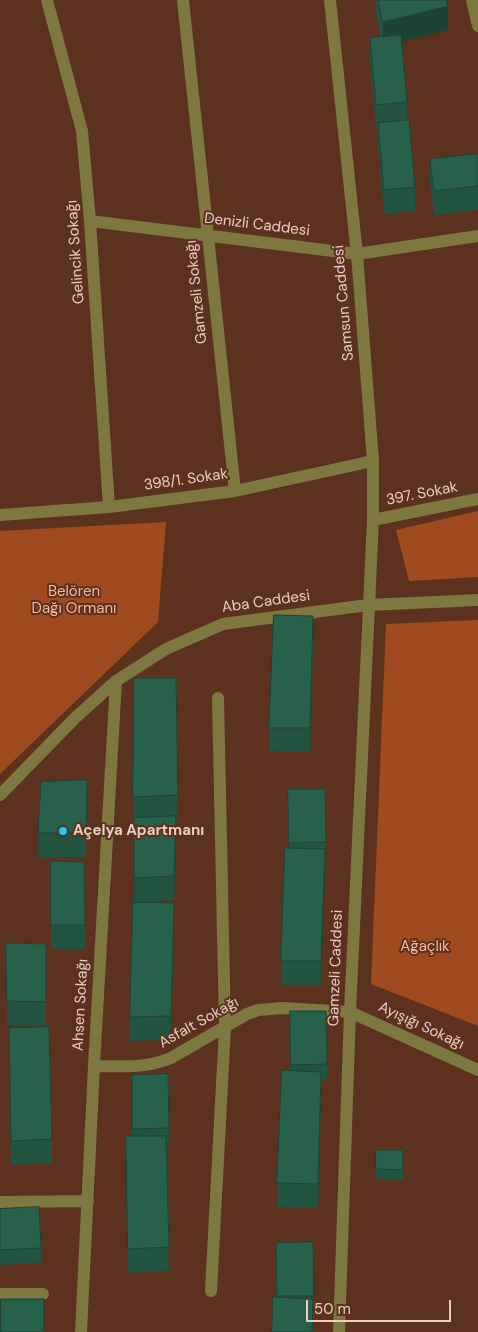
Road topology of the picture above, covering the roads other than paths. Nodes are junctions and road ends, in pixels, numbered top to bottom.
1 (47, 0) edge
2 (182, 0) edge
3 (330, 0) edge
4 (472, 0) edge
5 (478, 26) edge
6 (90, 221) junction
7 (208, 236) junction
8 (478, 236) edge
9 (357, 254) junction
10 (373, 461) junction
11 (235, 490) junction
12 (478, 499) edge
13 (109, 507) junction
14 (0, 516) edge
15 (373, 520) junction
16 (478, 600) edge
17 (368, 605) junction
18 (116, 681) junction
19 (218, 698) dead end
20 (0, 795) edge
21 (350, 1012) junction
22 (224, 1028) junction
23 (94, 1066) junction
24 (478, 1070) edge
25 (88, 1201) junction
26 (0, 1202) edge
27 (212, 1292) dead end
28 (0, 1294) edge
29 (43, 1294) dead end
30 (81, 1332) edge
31 (339, 1332) edge

1 - 6 street, Gelincik Sokağı
2 - 7 street, Gamzeli Sokağı
3 - 9 street, Samsun Caddesi
4 - 5 street
6 - 7 street, Denizli Caddesi
6 - 13 street, Gelincik Sokağı
7 - 9 street, Denizli Caddesi
7 - 11 street, Gamzeli Sokağı
8 - 9 street, Denizli Caddesi
9 - 10 street, Samsun Caddesi
10 - 11 street, 398/1. Sokak
10 - 15 street, Samsun Caddesi
11 - 13 street, 398/1. Sokak
12 - 15 street, 397. Sokak
13 - 14 street, 398/1. Sokak
15 - 17 street, Samsun Caddesi
16 - 17 street, Aba Caddesi
17 - 18 street, Aba Caddesi
17 - 21 street, Gamzeli Caddesi
18 - 20 street, Aba Caddesi
18 - 23 street, Ahsen Sokağı
19 - 22 street
21 - 22 street, Asfalt Sokağı
21 - 24 street, Ayışığı Sokağı
21 - 31 street, Gamzeli Caddesi
22 - 23 street, Asfalt Sokağı
22 - 27 street
23 - 25 street, Ahsen Sokağı
25 - 26 street
25 - 30 street, Ahsen Sokağı
28 - 29 street

